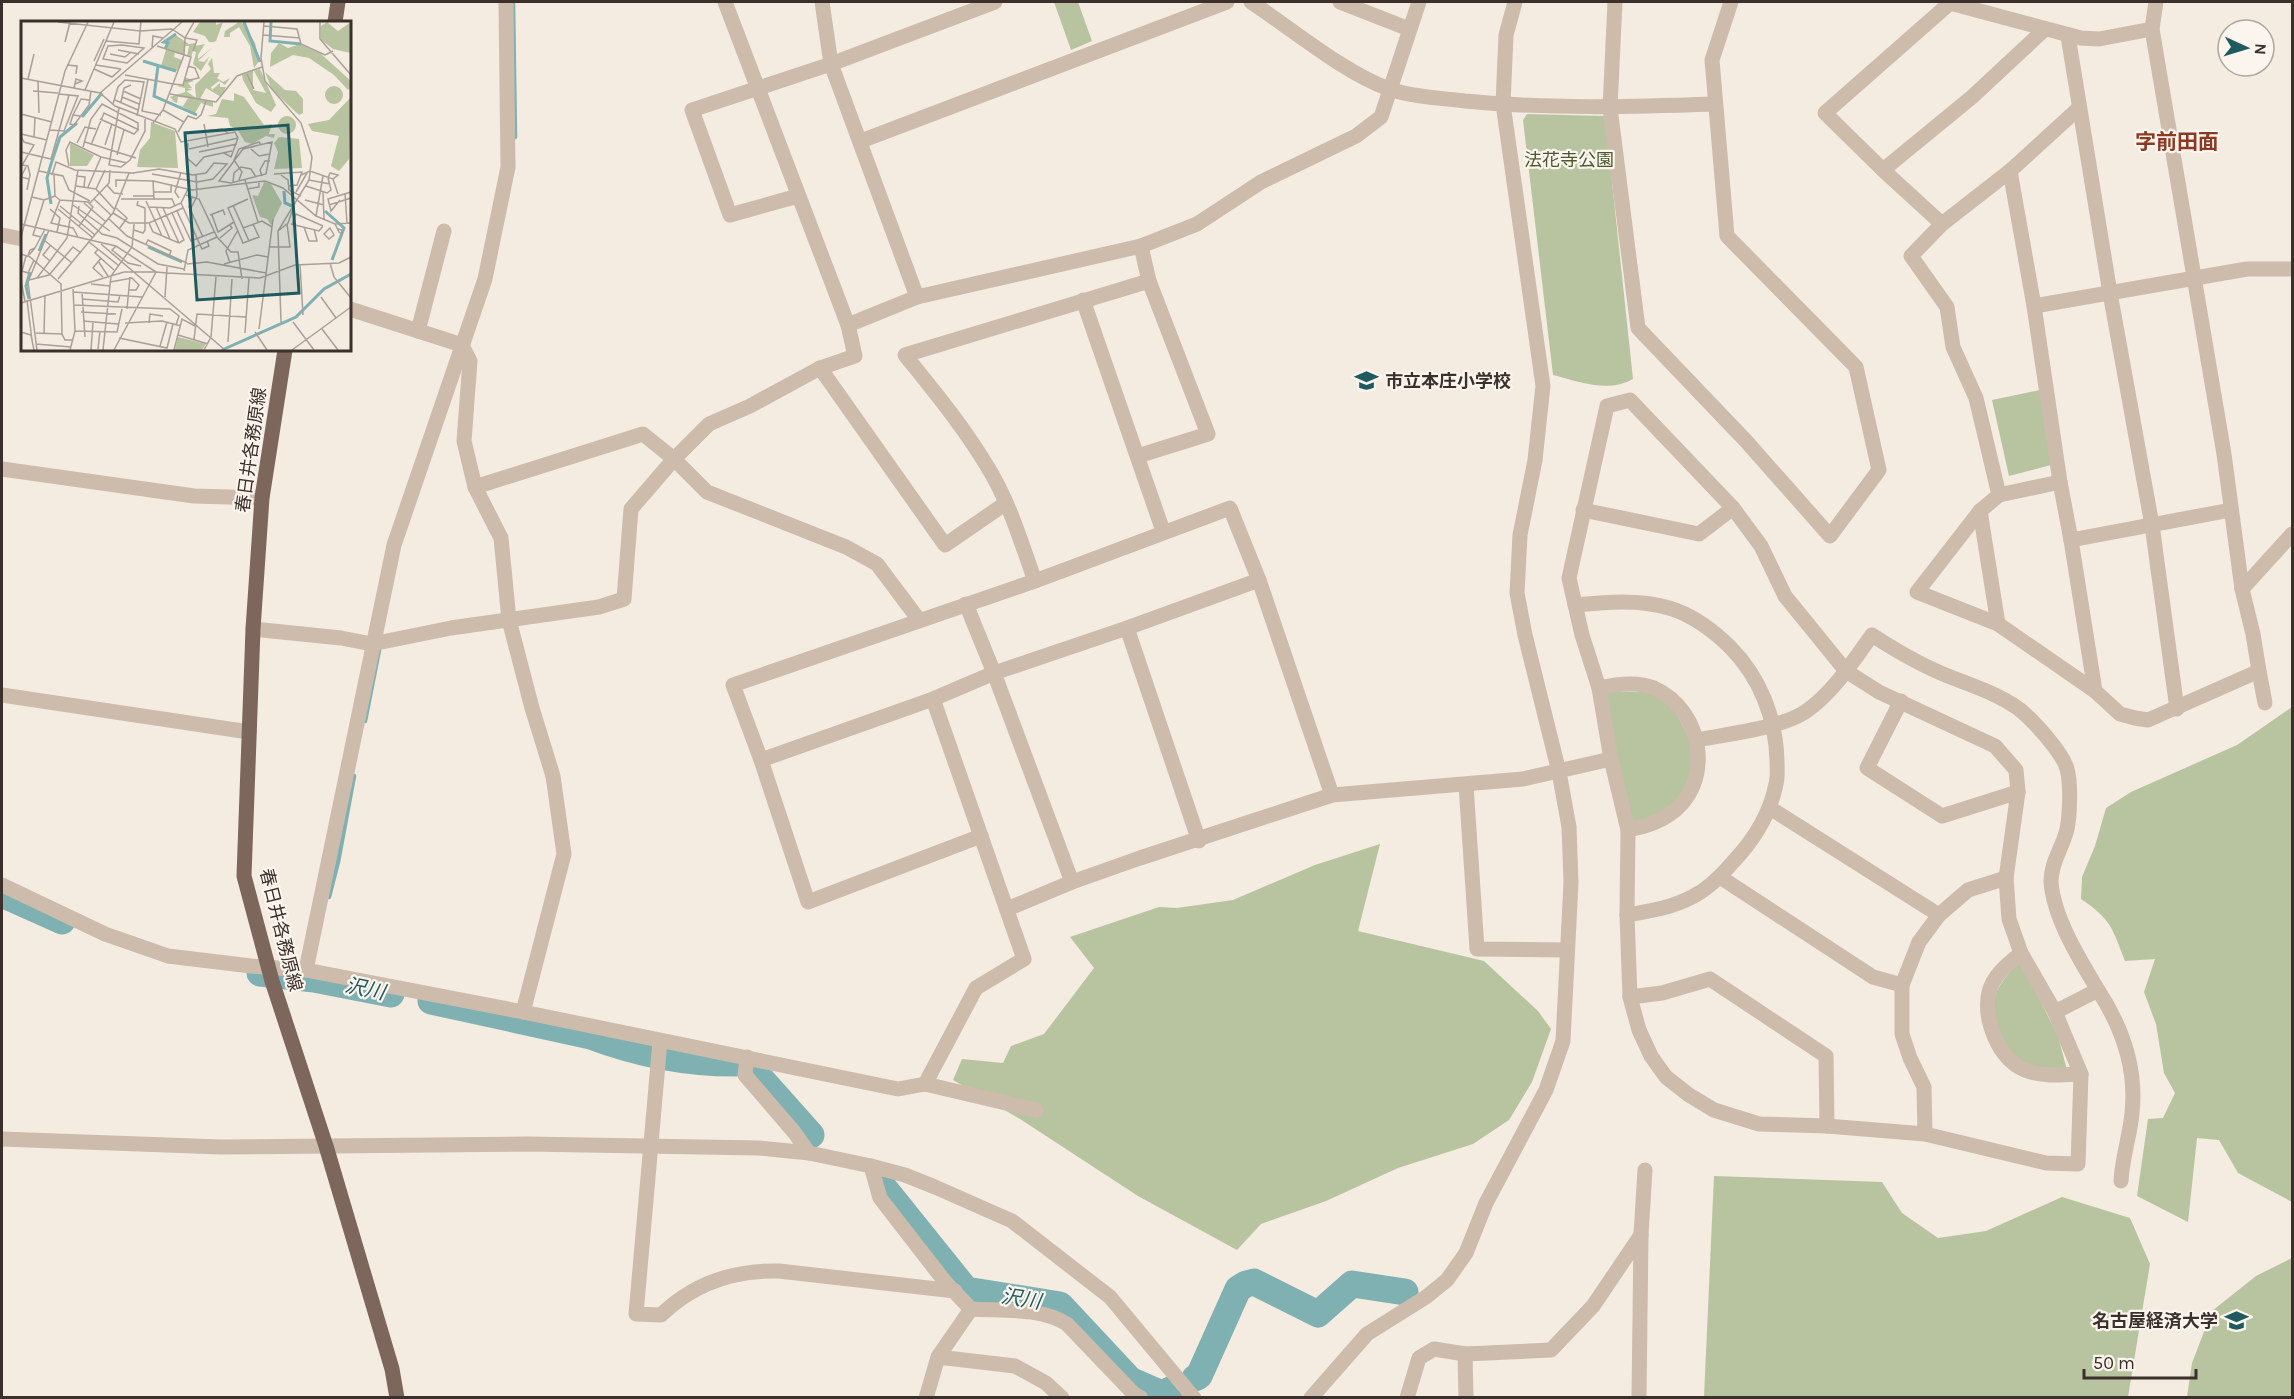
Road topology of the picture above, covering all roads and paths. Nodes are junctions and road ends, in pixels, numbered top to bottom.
1 (338, 2) edge
2 (506, 2) edge
3 (725, 2) edge
4 (822, 2) edge
5 (995, 2) edge
6 (1251, 2) edge
7 (1340, 2) edge
8 (1419, 2) edge
9 (1515, 2) edge
10 (1615, 2) edge
11 (1731, 2) edge
12 (2156, 2) edge
13 (1219, 3) edge
14 (335, 21) edge
15 (1409, 29) junction
16 (2045, 29) junction
17 (2152, 29) junction
18 (2068, 36) junction
19 (831, 64) junction
20 (760, 89) junction
21 (1389, 89) junction
22 (1503, 104) junction
23 (1715, 104) junction
24 (1610, 108) junction
25 (2079, 108) junction
26 (861, 141) junction
27 (1882, 170) junction
28 (2010, 171) junction
29 (798, 196) junction
30 (1942, 224) junction
31 (444, 231) dead end
32 (2, 235) edge
33 (21, 239) edge
34 (1141, 246) junction
35 (2292, 272) edge
36 (2193, 278) junction
37 (1149, 281) junction
38 (2110, 293) junction
39 (917, 297) junction
40 (1083, 300) junction
41 (2034, 306) junction
42 (351, 309) edge
43 (848, 325) junction
44 (418, 330) junction
45 (462, 345) junction
46 (285, 351) edge
47 (820, 368) junction
48 (1138, 456) junction
49 (674, 459) junction
50 (2, 469) edge
51 (2060, 482) junction
52 (475, 487) junction
53 (1999, 495) junction
54 (262, 498) junction
55 (1006, 503) junction
56 (1733, 508) junction
57 (1583, 510) junction
58 (2231, 510) junction
59 (1980, 511) junction
60 (2152, 525) junction
61 (1163, 531) junction
62 (2292, 534) edge
63 (2071, 540) junction
64 (1259, 580) junction
65 (1035, 581) junction
66 (2242, 589) junction
67 (966, 604) junction
68 (1575, 605) junction
69 (509, 620) junction
70 (919, 620) junction
71 (1998, 624) junction
72 (1127, 628) junction
73 (253, 629) junction
74 (372, 644) junction
75 (1846, 671) junction
76 (2259, 671) junction
77 (994, 673) junction
78 (1599, 688) junction
79 (2095, 691) junction
80 (2, 695) edge
81 (933, 699) junction
82 (1901, 701) junction
83 (2265, 703) dead end
84 (2177, 709) junction
85 (1772, 724) junction
86 (249, 732) junction
87 (1697, 740) junction
88 (1611, 759) junction
89 (761, 760) junction
90 (1558, 772) junction
91 (1466, 785) junction
92 (2018, 792) junction
93 (1332, 795) junction
94 (1770, 808) junction
95 (1628, 830) junction
96 (981, 836) junction
97 (1199, 841) junction
98 (1720, 877) junction
99 (2006, 878) junction
100 (1072, 882) junction
101 (2, 885) edge
102 (1006, 909) junction
103 (1627, 915) junction
104 (1939, 915) junction
105 (1567, 950) junction
106 (2021, 953) junction
107 (267, 966) junction
108 (306, 970) junction
109 (1902, 985) junction
110 (2098, 990) junction
111 (1630, 997) junction
112 (523, 1012) junction
113 (2055, 1012) junction
114 (660, 1041) junction
115 (747, 1057) junction
116 (2081, 1074) junction
117 (925, 1084) junction
118 (1036, 1110) dead end
119 (1827, 1126) junction
120 (1925, 1134) junction
121 (2, 1139) edge
122 (326, 1146) junction
123 (651, 1146) junction
124 (809, 1153) junction
125 (871, 1166) junction
126 (1645, 1170) dead end
127 (2121, 1181) dead end
128 (1641, 1235) junction
129 (955, 1292) junction
130 (971, 1309) junction
131 (1466, 1354) junction
132 (938, 1357) junction
133 (397, 1398) edge
134 (926, 1398) edge
135 (1062, 1398) edge
136 (1141, 1398) edge
137 (1194, 1398) edge
138 (1311, 1398) edge
139 (1407, 1398) edge
140 (1466, 1398) edge
141 (1639, 1398) edge

1 - 14 main road
2 - 45 street
3 - 20 street
4 - 19 street
5 - 19 street
6 - 21 street
7 - 15 street
8 - 15 street
9 - 22 street
10 - 24 street
11 - 23 street
12 - 17 street
13 - 26 street
15 - 21 street
16 - 18 street
16 - 27 street
16 - 27 street
17 - 18 street
17 - 36 street
18 - 25 street
19 - 20 street
19 - 26 street
20 - 29 street
20 - 29 street
21 - 22 street
21 - 34 street
22 - 24 street
22 - 90 street
23 - 24 street
23 - 24 street
25 - 28 street
25 - 38 street
26 - 39 street
27 - 30 street
28 - 30 street
28 - 41 street
29 - 43 street
30 - 53 street
31 - 44 street
32 - 33 street
34 - 37 street
34 - 39 street
35 - 36 street
36 - 38 street
36 - 58 street
37 - 40 street
37 - 48 street
38 - 41 street
38 - 60 street
39 - 43 street
40 - 48 street
40 - 55 street
41 - 51 street
42 - 44 street
43 - 47 street
44 - 45 street
45 - 52 street
45 - 74 street
46 - 54 main road, 春日井各務原線
47 - 49 street
47 - 55 street
48 - 61 street
49 - 52 street
49 - 69 street
49 - 70 street
50 - 54 street
51 - 53 street
51 - 63 street
52 - 69 street
53 - 59 street
54 - 73 main road, 春日井各務原線
55 - 65 street
56 - 57 street
56 - 57 street
56 - 75 street
57 - 68 street
58 - 60 street
58 - 66 street
59 - 71 street
59 - 71 street
60 - 63 street
60 - 84 street
61 - 64 street
61 - 65 street
62 - 66 street
63 - 79 street
64 - 72 street
64 - 93 street
65 - 67 street
66 - 76 street
67 - 70 street
67 - 77 street
68 - 78 street
68 - 85 street
69 - 74 street
69 - 112 street
70 - 89 street
71 - 79 street
72 - 77 street
72 - 97 street
73 - 74 street
73 - 86 main road, 春日井各務原線
74 - 108 street
75 - 82 street
75 - 85 street
75 - 110 street
76 - 83 street
76 - 84 street
77 - 81 street
77 - 100 street
78 - 87 street
78 - 88 street
79 - 84 street
80 - 86 street
81 - 89 street
81 - 96 street
82 - 92 street
82 - 92 street
85 - 87 street
85 - 94 street
86 - 107 main road, 春日井各務原線
87 - 95 street
88 - 90 street
88 - 95 street
89 - 96 street
90 - 91 street
90 - 105 street
91 - 93 street
91 - 105 street
92 - 99 street
93 - 97 street
94 - 98 street
94 - 104 street
95 - 103 street
96 - 102 street
97 - 100 street
98 - 103 street
98 - 109 street
99 - 104 street
99 - 106 street
100 - 102 street
101 - 107 street
102 - 117 street
103 - 111 street
104 - 109 street
105 - 138 street
106 - 113 street
106 - 116 street
107 - 108 street
107 - 122 main road, 春日井各務原線
108 - 112 street
109 - 120 street
110 - 113 street
110 - 127 street
111 - 119 street
111 - 119 street
112 - 114 street
113 - 116 street
114 - 115 street
114 - 123 street
115 - 117 street
115 - 124 street
116 - 120 street
117 - 118 street
119 - 120 street
121 - 122 street
122 - 123 street
122 - 133 main road, 春日井各務原線
123 - 124 street
123 - 129 street
124 - 125 street
125 - 129 street
125 - 137 street
126 - 128 street
128 - 131 street
128 - 141 street
129 - 130 street
130 - 132 street
130 - 136 street
131 - 139 street
131 - 140 street
132 - 134 street
132 - 135 street

